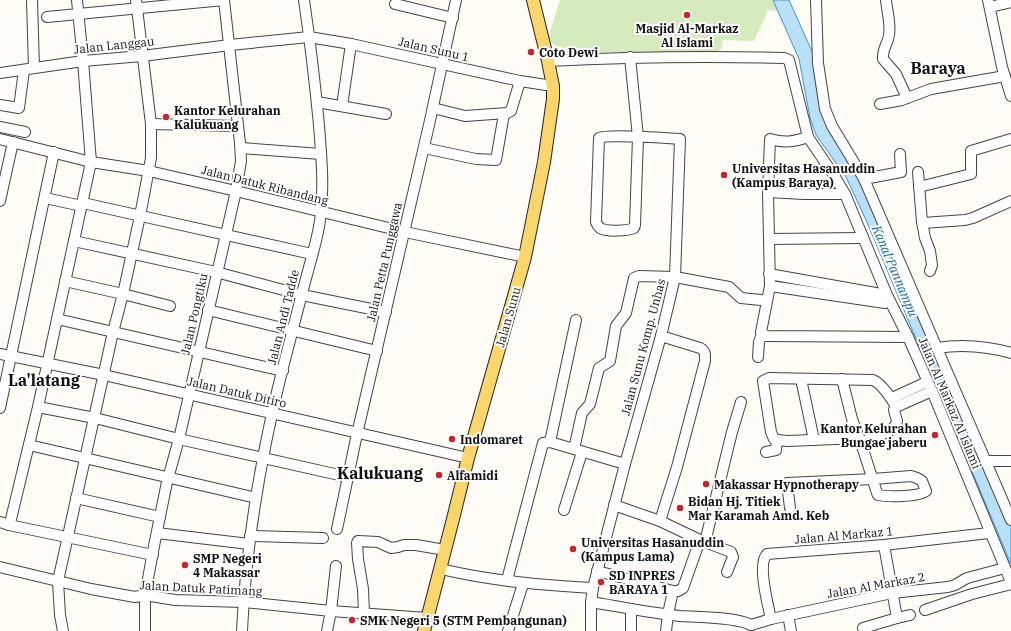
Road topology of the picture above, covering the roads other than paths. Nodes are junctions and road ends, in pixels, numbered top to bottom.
1 (32, 0) edge
2 (76, 0) edge
3 (224, 0) edge
4 (304, 0) edge
5 (456, 0) edge
6 (533, 0) edge
7 (816, 0) edge
8 (886, 0) edge
9 (1011, 2) edge
10 (989, 3) edge
11 (395, 4) dead end
12 (136, 5) edge
13 (78, 14) junction
14 (47, 17) dead end
15 (453, 18) junction
16 (309, 37) junction
17 (351, 44) junction
18 (230, 45) junction
19 (142, 56) junction
20 (630, 57) junction
21 (83, 61) junction
22 (548, 61) junction
23 (442, 65) junction
24 (29, 69) junction
25 (1006, 69) edge
26 (0, 73) edge
27 (520, 81) junction
28 (553, 86) junction
29 (1011, 96) edge
30 (907, 98) junction
31 (317, 102) junction
32 (880, 104) dead end
33 (0, 106) edge
34 (342, 106) junction
35 (433, 108) junction
36 (386, 114) dead end
37 (504, 114) junction
38 (152, 124) junction
39 (238, 126) junction
40 (0, 127) edge
41 (25, 132) dead end
42 (638, 137) junction
43 (808, 137) junction
44 (0, 139) edge
45 (1011, 139) edge
46 (13, 142) junction
47 (241, 148) junction
48 (424, 148) junction
49 (54, 152) junction
50 (322, 154) junction
51 (900, 154) dead end
52 (91, 162) junction
53 (149, 171) junction
54 (918, 172) dead end
55 (864, 179) junction
56 (919, 187) junction
57 (236, 190) junction
58 (768, 192) junction
59 (845, 194) junction
60 (45, 198) junction
61 (0, 201) edge
62 (1011, 201) edge
63 (83, 204) junction
64 (321, 212) junction
65 (140, 216) junction
66 (923, 223) junction
67 (405, 232) junction
68 (226, 234) junction
69 (863, 238) junction
70 (769, 239) junction
71 (74, 241) junction
72 (312, 254) junction
73 (131, 255) junction
74 (525, 258) junction
75 (930, 271) dead end
76 (216, 272) junction
77 (769, 274) junction
78 (675, 278) junction
79 (65, 281) junction
80 (770, 286) junction
81 (123, 294) junction
82 (302, 295) junction
83 (761, 300) dead end
84 (170, 306) dead end
85 (208, 310) junction
86 (386, 312) junction
87 (56, 319) junction
88 (576, 320) dead end
89 (293, 331) junction
90 (112, 332) junction
91 (767, 335) junction
92 (661, 336) junction
93 (908, 337) junction
94 (937, 348) junction
95 (377, 351) junction
96 (198, 352) junction
97 (1011, 353) edge
98 (0, 354) edge
99 (11, 356) junction
100 (758, 356) dead end
101 (47, 363) junction
102 (282, 371) junction
103 (104, 375) junction
104 (801, 378) junction
105 (842, 379) junction
106 (930, 386) junction
107 (188, 394) junction
108 (741, 402) dead end
109 (894, 403) junction
110 (38, 407) junction
111 (0, 408) edge
112 (272, 414) junction
113 (94, 418) junction
114 (358, 434) junction
115 (179, 439) junction
116 (777, 440) junction
117 (814, 440) junction
118 (860, 441) junction
119 (547, 442) junction
120 (29, 445) junction
121 (578, 450) junction
122 (766, 452) dead end
123 (264, 457) junction
124 (84, 458) junction
125 (468, 458) junction
126 (986, 461) junction
127 (1011, 461) edge
128 (625, 464) junction
129 (168, 477) junction
130 (348, 477) junction
131 (872, 479) junction
132 (76, 498) junction
133 (256, 498) junction
134 (1008, 504) edge
135 (614, 505) junction
136 (790, 508) dead end
137 (564, 510) dead end
138 (160, 517) junction
139 (1011, 520) edge
140 (660, 521) junction
141 (5, 524) edge
142 (337, 529) dead end
143 (989, 532) junction
144 (157, 533) junction
145 (68, 537) junction
146 (323, 538) dead end
147 (249, 540) junction
148 (702, 541) junction
149 (884, 545) junction
150 (445, 550) junction
151 (153, 555) junction
152 (0, 566) edge
153 (336, 566) dead end
154 (1005, 568) junction
155 (441, 569) junction
156 (597, 571) junction
157 (727, 572) dead end
158 (507, 580) junction
159 (58, 581) junction
160 (1011, 583) edge
161 (523, 584) junction
162 (593, 588) junction
163 (673, 591) junction
164 (892, 593) junction
165 (145, 595) junction
166 (244, 602) junction
167 (591, 602) junction
168 (631, 608) junction
169 (925, 610) dead end
170 (331, 611) junction
171 (364, 613) junction
172 (668, 614) junction
173 (788, 615) junction
174 (910, 615) dead end
175 (427, 618) junction
176 (897, 618) junction
177 (771, 619) junction
178 (751, 628) edge
179 (863, 628) dead end
180 (63, 631) edge
181 (145, 631) edge
182 (242, 631) edge
183 (327, 631) edge
184 (424, 631) edge
185 (508, 631) edge
186 (591, 631) edge
187 (631, 631) edge
188 (666, 631) edge
189 (790, 631) edge

1 - 24 street
2 - 13 street
3 - 12 street
3 - 18 street, Jalan Pongtiku
4 - 16 street, Jalan Andi Tadde
5 - 15 street, Jalan Petta Punggawa
6 - 22 main road, Jalan Sunu
7 - 55 street
8 - 30 street
9 - 10 street
10 - 25 street
11 - 15 street
12 - 13 street
12 - 19 street
13 - 14 street
13 - 21 street
15 - 23 street, Jalan Petta Punggawa
16 - 17 street, Jalan Sunu 1
16 - 18 street, Jalan Langgau
16 - 31 street, Jalan Andi Tadde
17 - 23 street, Jalan Sunu 1
17 - 34 street
18 - 19 street, Jalan Langgau
18 - 39 street, Jalan Pongtiku
19 - 21 street, Jalan Langgau
19 - 38 street
20 - 22 street, Jalan Al Markaz Al Islami
20 - 42 street
20 - 43 street, Jalan Al Markaz Al Islami
21 - 24 street, Jalan Langgau
21 - 52 street
22 - 28 main road, Jalan Sunu
23 - 27 street, Jalan Sunu 1
23 - 35 street, Jalan Petta Punggawa
24 - 26 street, Jalan Langgau
24 - 33 street
25 - 29 street
25 - 30 street
27 - 28 street, Jalan Sunu 1
27 - 37 street
28 - 74 main road, Jalan Sunu
30 - 32 street
31 - 34 street
31 - 50 street, Jalan Andi Tadde
34 - 36 street
35 - 37 street
35 - 48 street, Jalan Petta Punggawa
37 - 48 street
38 - 39 street
38 - 53 street
39 - 47 street, Jalan Pongtiku
40 - 41 street
42 - 42 street
42 - 78 street, Jalan Sunu Komp. Unhas
43 - 58 street
43 - 59 street, Jalan Al Markaz Al Islami
44 - 46 street, Jalan Datuk Ribandang
45 - 56 street
46 - 49 street, Jalan Datuk Ribandang
46 - 61 street
47 - 50 street
47 - 57 street, Jalan Pongtiku
48 - 67 street, Jalan Petta Punggawa
49 - 52 street, Jalan Datuk Ribandang
49 - 60 street
50 - 64 street, Jalan Andi Tadde
51 - 55 street
52 - 53 street, Jalan Datuk Ribandang
52 - 63 street
53 - 57 street, Jalan Datuk Ribandang
53 - 65 street
54 - 56 street
55 - 94 street
56 - 66 street
57 - 64 street, Jalan Datuk Ribandang
57 - 68 street, Jalan Pongtiku
58 - 59 street
58 - 70 street
59 - 69 street, Jalan Al Markaz Al Islami
60 - 63 street
60 - 99 street
62 - 66 street
63 - 65 street
63 - 71 street
64 - 67 street, Jalan Datuk Ribandang
64 - 72 street, Jalan Andi Tadde
65 - 68 street
65 - 73 street
66 - 75 street
67 - 74 street, Jalan Datuk Ribandang
67 - 86 street, Jalan Petta Punggawa
68 - 72 street
68 - 76 street, Jalan Pongtiku
69 - 70 street
69 - 93 street, Jalan Al Markaz Al Islami
70 - 77 street
71 - 73 street
71 - 79 street
72 - 82 street, Jalan Andi Tadde
73 - 76 street
73 - 81 street
74 - 125 main road, Jalan Sunu
76 - 82 street
76 - 85 street, Jalan Pongtiku
77 - 80 street
77 - 80 street
78 - 83 street
78 - 92 street, Jalan Sunu Komp. Unhas
78 - 121 street
79 - 81 street
79 - 87 street
80 - 91 street
81 - 84 street
81 - 90 street
82 - 86 street
82 - 89 street, Jalan Andi Tadde
85 - 89 street
85 - 96 street, Jalan Pongtiku
86 - 95 street, Jalan Petta Punggawa
87 - 90 street
87 - 101 street
88 - 119 street
89 - 95 street
89 - 102 street, Jalan Andi Tadde
90 - 96 street
90 - 103 street
91 - 93 street
91 - 100 street
92 - 128 street, Jalan Sunu Komp. Unhas
92 - 140 street
93 - 106 street, Jalan Al Markaz Al Islami
94 - 97 street
94 - 126 street
95 - 114 street, Jalan Petta Punggawa
96 - 102 street
96 - 107 street, Jalan Pongtiku
98 - 99 street, Jalan Datuk Ditiro
99 - 101 street, Jalan Datuk Ditiro
99 - 111 street
101 - 103 street, Jalan Datuk Ditiro
101 - 110 street
102 - 112 street, Jalan Andi Tadde
103 - 107 street, Jalan Datuk Ditiro
103 - 113 street
104 - 105 street
104 - 116 street
104 - 117 street
105 - 109 street
105 - 118 street
106 - 109 street
106 - 143 street, Jalan Al Markaz Al Islami
107 - 112 street, Jalan Datuk Ditiro
107 - 115 street, Jalan Pongtiku
108 - 148 street
109 - 118 street
110 - 113 street
110 - 120 street
112 - 114 street, Jalan Datuk Ditiro
112 - 123 street, Jalan Andi Tadde
113 - 115 street
113 - 124 street
114 - 125 street, Jalan Datuk Ditiro
114 - 130 street, Jalan Petta Punggawa
115 - 123 street
115 - 129 street, Jalan Pongtiku
116 - 117 street
116 - 122 street
117 - 118 street
118 - 131 street
119 - 121 street
119 - 158 street
120 - 124 street
120 - 141 street
121 - 128 street
121 - 137 street
123 - 130 street
123 - 133 street, Jalan Andi Tadde
124 - 129 street
124 - 132 street
125 - 150 main road, Jalan Sunu
126 - 127 street
126 - 134 street
128 - 135 street, Jalan Sunu Komp. Unhas
129 - 133 street
129 - 138 street, Jalan Pongtiku
130 - 142 street, Jalan Petta Punggawa
131 - 131 street
131 - 136 street
132 - 138 street
132 - 145 street
133 - 147 street, Jalan Andi Tadde
134 - 139 street
135 - 140 street
135 - 156 street, Jalan Sunu Komp. Unhas
138 - 144 street, Jalan Pongtiku
140 - 148 street
141 - 145 street
143 - 149 street, Jalan Al Markaz 1
143 - 154 street, Jalan Al Markaz Al Islami
144 - 147 street
144 - 151 street, Jalan Pongtiku
145 - 151 street
145 - 159 street
146 - 147 street
147 - 166 street, Jalan Andi Tadde
148 - 157 street
148 - 163 street
149 - 164 street
149 - 177 street, Jalan Al Markaz 1
150 - 155 main road, Jalan Sunu
150 - 171 street
151 - 165 street, Jalan Pongtiku
152 - 159 street, Jalan Datuk Patimang
153 - 170 street
154 - 160 street, Jalan Al Markaz Al Islami
154 - 164 street, Jalan Al Markaz 2
155 - 158 street
155 - 175 main road, Jalan Sunu
156 - 162 street, Jalan Sunu Komp. Unhas
156 - 163 street
158 - 161 street
159 - 165 street, Jalan Datuk Patimang
159 - 180 street
160 - 169 street
161 - 162 street
161 - 185 street
162 - 167 street, Jalan Sunu Komp. Unhas
163 - 172 street
164 - 173 street, Jalan Al Markaz 2
164 - 176 street
165 - 166 street, Jalan Datuk Patimang
165 - 181 street, Jalan Pongtiku
166 - 170 street, Jalan Datuk Patimang
166 - 182 street, Jalan Andi Tadde
167 - 168 street
167 - 186 street, Jalan Sunu Komp. Unhas
168 - 172 street
168 - 187 street
170 - 171 street, Jalan Datuk Patimang
170 - 183 street
171 - 175 street, Jalan Datuk Patimang
172 - 178 street
172 - 188 street
173 - 177 street, Jalan Al Markaz 2
173 - 189 street
174 - 176 street
175 - 184 main road, Jalan Sunu
176 - 179 street
177 - 178 street, Jalan Al Markaz 2

